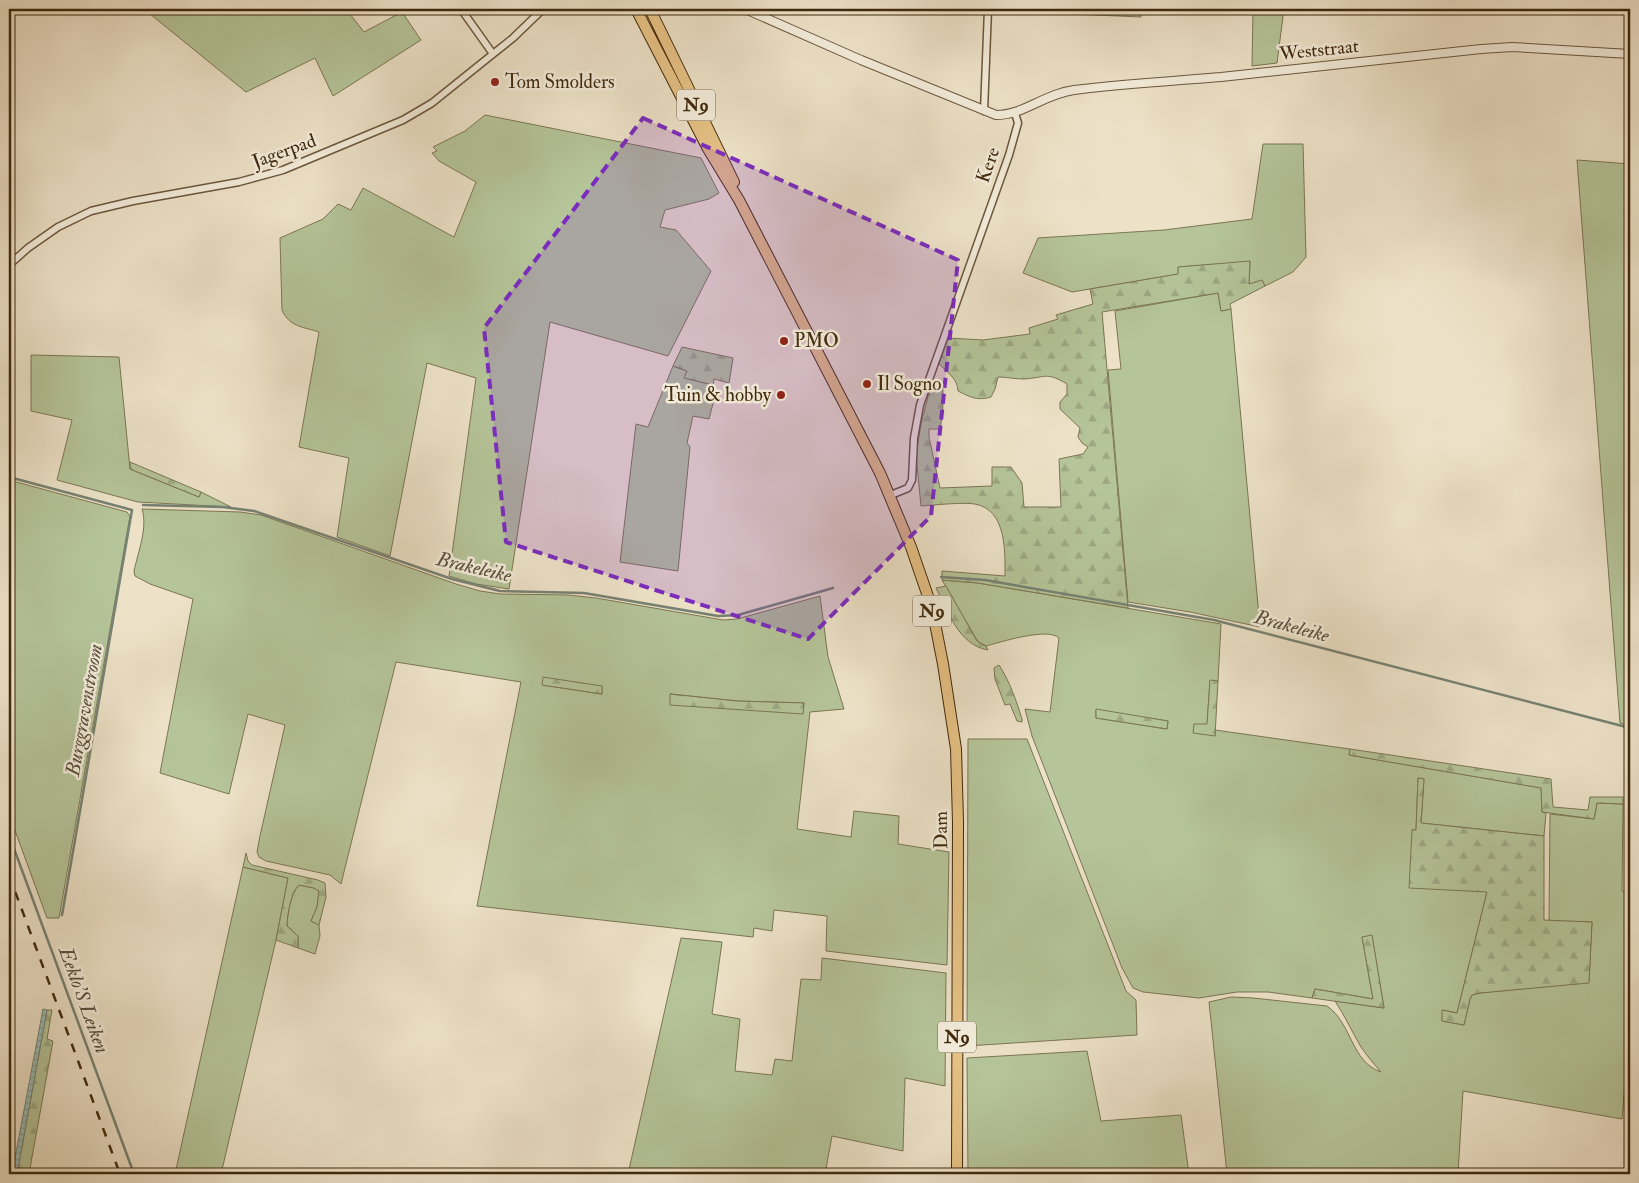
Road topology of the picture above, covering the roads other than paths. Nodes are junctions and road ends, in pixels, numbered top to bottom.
1 (461, 9) edge
2 (543, 9) edge
3 (636, 9) edge
4 (650, 9) edge
5 (745, 9) edge
6 (988, 9) edge
7 (493, 54) junction
8 (1630, 54) edge
9 (668, 60) junction
10 (984, 111) junction
11 (1015, 113) junction
12 (9, 265) edge
13 (891, 495) junction
14 (957, 1174) edge

1 - 7 street
2 - 7 street, Jagerpad
3 - 9 main road, N9
4 - 9 main road, N9
5 - 10 street
6 - 10 street
7 - 12 street, Jagerpad
8 - 11 street, Weststraat
9 - 13 main road, N9
10 - 11 street
11 - 13 street, Kere
13 - 14 main road, Dam / N9

